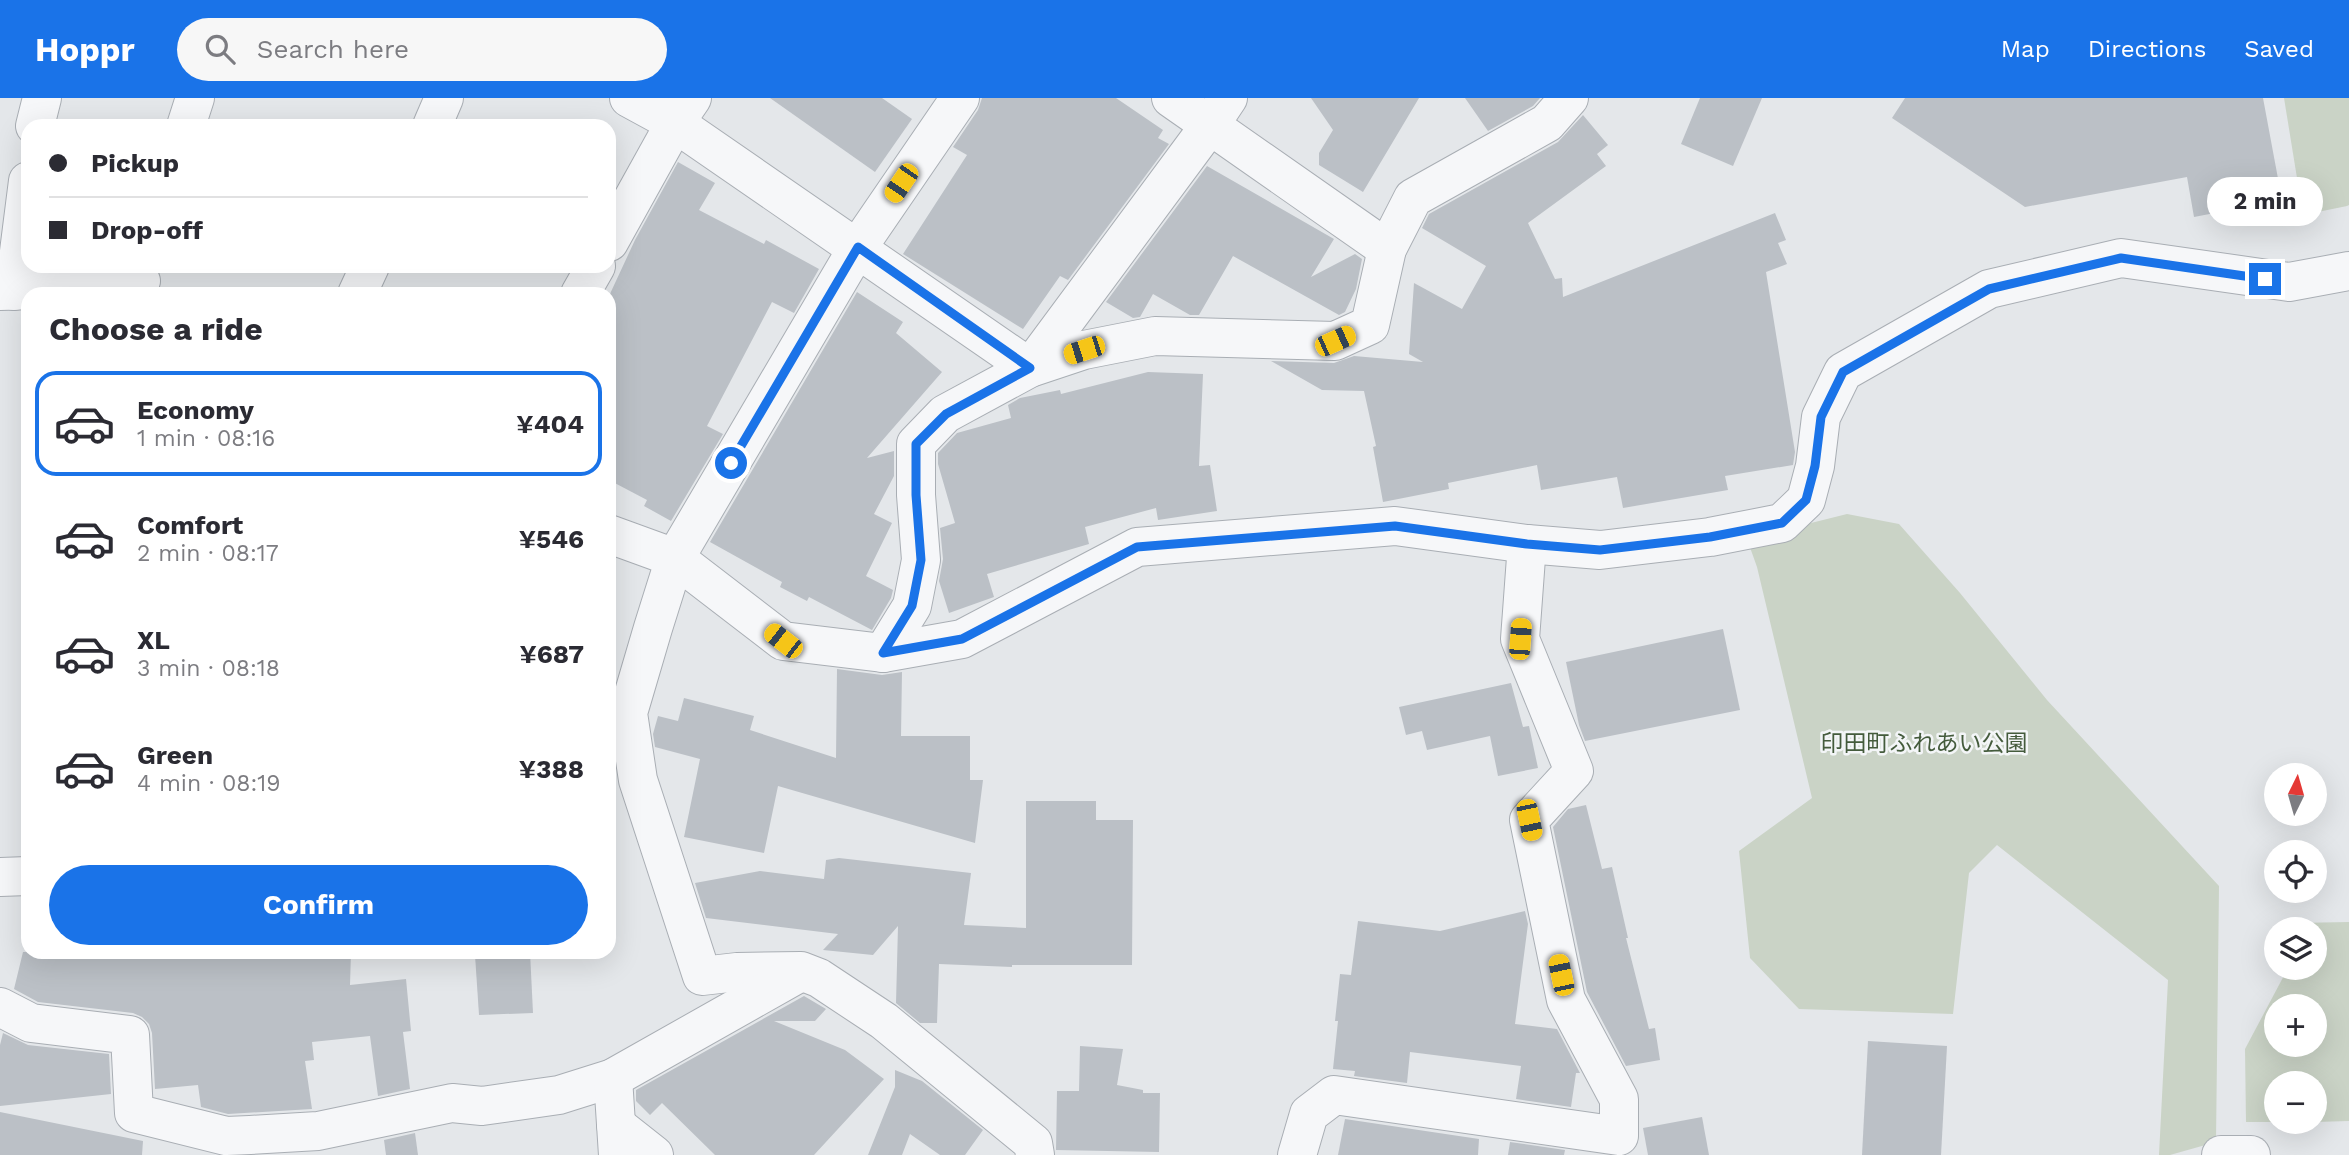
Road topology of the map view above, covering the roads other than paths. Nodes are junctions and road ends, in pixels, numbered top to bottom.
1 (42, 98) edge
2 (195, 98) edge
3 (444, 98) edge
4 (629, 98) edge
5 (960, 98) edge
6 (1171, 98) edge
7 (1569, 98) edge
8 (684, 110) edge
9 (1219, 112) edge
10 (37, 119) edge
11 (188, 119) edge
12 (435, 119) edge
13 (21, 218) edge
14 (616, 230) edge
15 (858, 247) junction
16 (1387, 249) junction
17 (2349, 271) edge
18 (146, 280) edge
19 (115, 287) edge
20 (7, 291) edge
21 (1030, 368) junction
22 (616, 537) edge
23 (1527, 544) junction
24 (675, 558) junction
25 (883, 653) junction
26 (21, 876) edge
27 (0, 877) edge
28 (802, 971) junction
29 (0, 1007) edge
30 (613, 1078) junction
31 (617, 1140) edge
32 (654, 1155) edge
33 (1035, 1155) edge
34 (1297, 1155) edge
35 (2221, 1155) edge
36 (2251, 1155) edge

1 - 10 street
2 - 11 street
3 - 12 street
4 - 8 street
5 - 15 street
6 - 9 street
7 - 16 street
8 - 14 street
8 - 15 street
9 - 16 street
9 - 21 street
13 - 20 street
15 - 21 street
15 - 24 street
16 - 21 street
17 - 23 street
18 - 19 street
21 - 25 street
22 - 24 street
23 - 25 street
23 - 34 street
24 - 25 street
24 - 28 street
26 - 27 street
28 - 30 street
28 - 33 street
29 - 30 street
30 - 31 street
31 - 32 street
35 - 36 street

